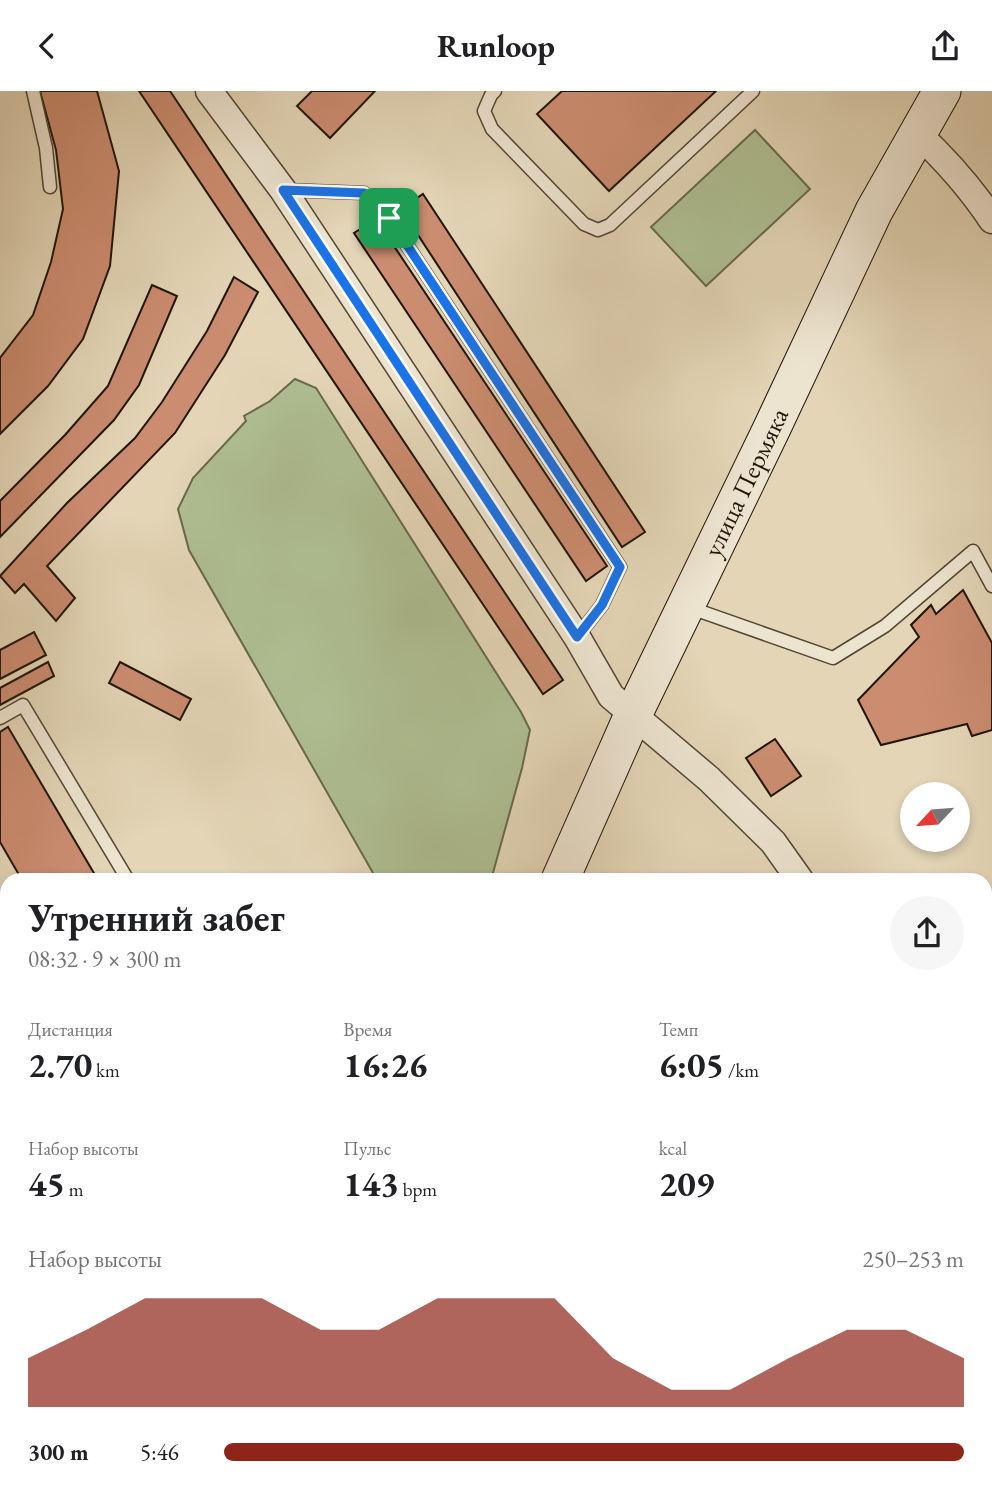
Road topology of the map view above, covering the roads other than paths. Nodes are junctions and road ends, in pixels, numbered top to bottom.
1 (33, 91) edge
2 (495, 91) edge
3 (753, 91) edge
4 (939, 93) edge
5 (219, 95) edge
6 (917, 133) junction
7 (50, 187) dead end
8 (283, 190) junction
9 (992, 220) edge
10 (992, 586) edge
11 (684, 606) junction
12 (577, 637) junction
13 (633, 715) junction
14 (0, 718) edge
15 (124, 873) edge
16 (563, 873) edge
17 (795, 873) edge

1 - 7 lane
2 - 3 lane
4 - 6 main road, улица Пермяка
5 - 8 street
6 - 9 street
6 - 11 main road, улица Пермяка
8 - 12 street
8 - 12 lane
10 - 11 lane
11 - 13 main road, улица Пермяка
12 - 13 street
13 - 16 main road, улица Пермяка
13 - 17 street
14 - 15 lane

